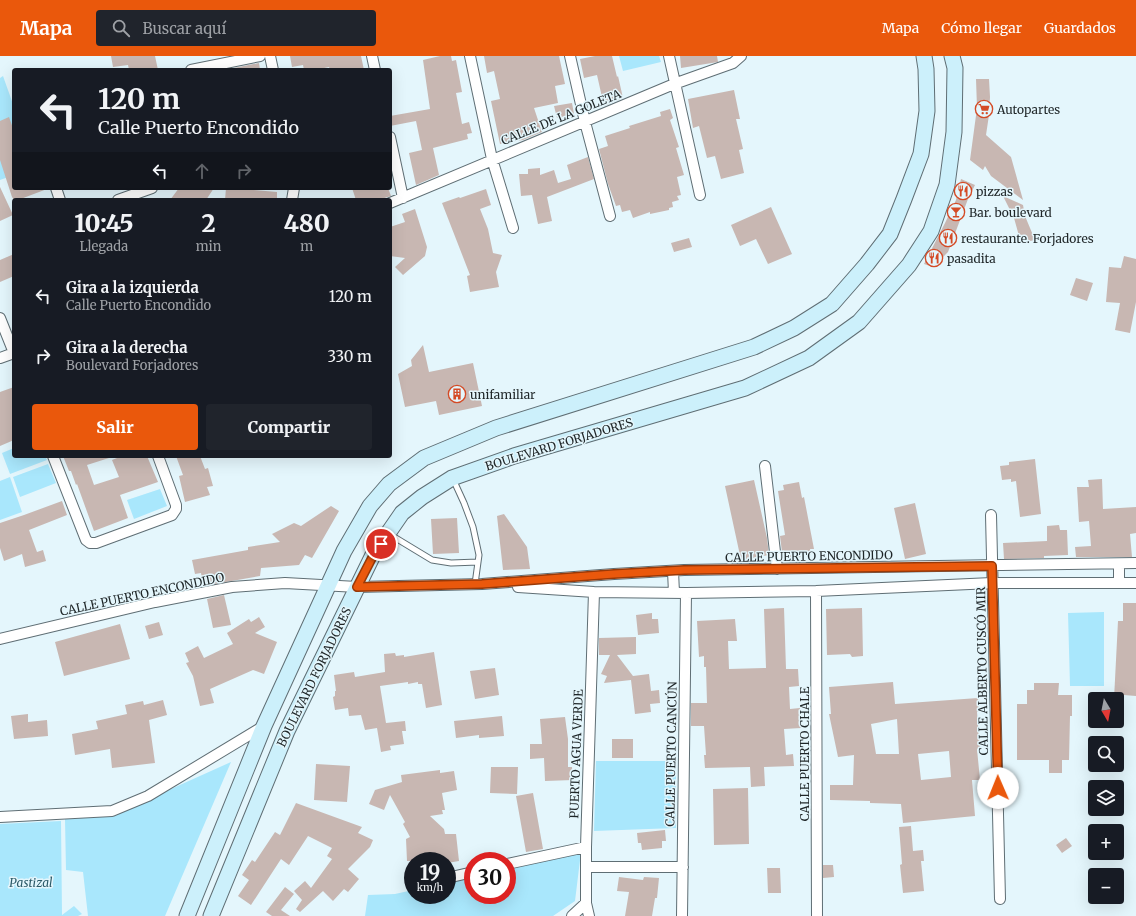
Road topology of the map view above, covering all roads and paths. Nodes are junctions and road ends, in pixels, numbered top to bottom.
1 (260, 56) edge
2 (270, 56) edge
3 (372, 56) edge
4 (470, 56) edge
5 (570, 56) edge
6 (669, 56) edge
7 (741, 56) edge
8 (924, 56) edge
9 (952, 56) edge
10 (201, 68) edge
11 (273, 68) edge
12 (375, 68) edge
13 (674, 84) junction
14 (585, 122) junction
15 (392, 146) edge
16 (492, 159) junction
17 (146, 190) edge
18 (700, 195) dead end
19 (124, 198) edge
20 (403, 198) junction
21 (392, 202) edge
22 (610, 216) dead end
23 (513, 228) dead end
24 (0, 318) edge
25 (12, 348) edge
26 (12, 354) edge
27 (0, 358) edge
28 (55, 458) edge
29 (159, 458) edge
30 (765, 466) dead end
31 (452, 478) junction
32 (991, 515) dead end
33 (388, 534) junction
34 (478, 562) junction
35 (1136, 563) edge
36 (1119, 564) junction
37 (992, 566) junction
38 (777, 569) junction
39 (674, 571) junction
40 (992, 583) junction
41 (1119, 583) junction
42 (1136, 583) edge
43 (478, 584) junction
44 (328, 586) junction
45 (357, 587) junction
46 (816, 591) junction
47 (594, 592) junction
48 (674, 592) junction
49 (686, 593) junction
50 (0, 639) edge
51 (264, 726) junction
52 (0, 817) edge
53 (586, 847) junction
54 (516, 862) edge
55 (586, 867) junction
56 (683, 867) junction
57 (1000, 899) dead end
58 (586, 903) junction
59 (187, 916) edge
60 (211, 916) edge
61 (572, 916) edge
62 (589, 916) edge
63 (682, 916) edge
64 (817, 916) edge

1 - 10 street
2 - 11 street
3 - 12 street
4 - 16 street
5 - 14 street
6 - 13 street
7 - 13 street, CALLE DE LA GOLETA
8 - 44 main road, BOULEVARD FORJADORES
9 - 31 main road, BOULEVARD FORJADORES
13 - 14 street, CALLE DE LA GOLETA
13 - 18 street
14 - 16 street, CALLE DE LA GOLETA
14 - 22 street
15 - 20 street
16 - 20 street, CALLE DE LA GOLETA
16 - 23 street
17 - 19 street
20 - 21 street, CALLE DE LA GOLETA
24 - 25 street
26 - 27 street
28 - 29 street
30 - 38 street
31 - 33 main road, BOULEVARD FORJADORES
31 - 34 lane
32 - 37 street, CALLE ALBERTO CUSCÓ MIR
33 - 34 lane
33 - 45 main road, BOULEVARD FORJADORES
34 - 43 lane
35 - 36 street, CALLE PUERTO ENCONDIDO
36 - 37 street, CALLE PUERTO ENCONDIDO
36 - 41 street
37 - 38 street, CALLE PUERTO ENCONDIDO
37 - 40 street, CALLE ALBERTO CUSCÓ MIR
38 - 39 street, CALLE PUERTO ENCONDIDO
39 - 43 street, CALLE PUERTO ENCONDIDO
39 - 48 street
40 - 41 street, CALLE PUERTO ENCONDIDO
40 - 46 street, CALLE PUERTO ENCONDIDO
40 - 57 street, CALLE ALBERTO CUSCÓ MIR
41 - 42 street, CALLE PUERTO ENCONDIDO
43 - 45 street, CALLE PUERTO ENCONDIDO
43 - 47 street, CALLE PUERTO ENCONDIDO
44 - 45 street, CALLE PUERTO ENCONDIDO
44 - 50 street, CALLE PUERTO ENCONDIDO
44 - 51 main road, BOULEVARD FORJADORES
45 - 60 main road, BOULEVARD FORJADORES
46 - 49 street, CALLE PUERTO ENCONDIDO
46 - 64 street, CALLE PUERTO CHALE
47 - 48 street, CALLE PUERTO ENCONDIDO
47 - 53 street, PUERTO AGUA VERDE
48 - 49 street, CALLE PUERTO ENCONDIDO
49 - 56 street, CALLE PUERTO CANCÚN
51 - 52 street
51 - 59 main road, BOULEVARD FORJADORES
53 - 54 street
53 - 55 street, PUERTO AGUA VERDE
55 - 56 street
55 - 58 street, PUERTO AGUA VERDE
56 - 63 street, CALLE PUERTO CANCÚN
58 - 61 street
58 - 62 street, PUERTO AGUA VERDE

